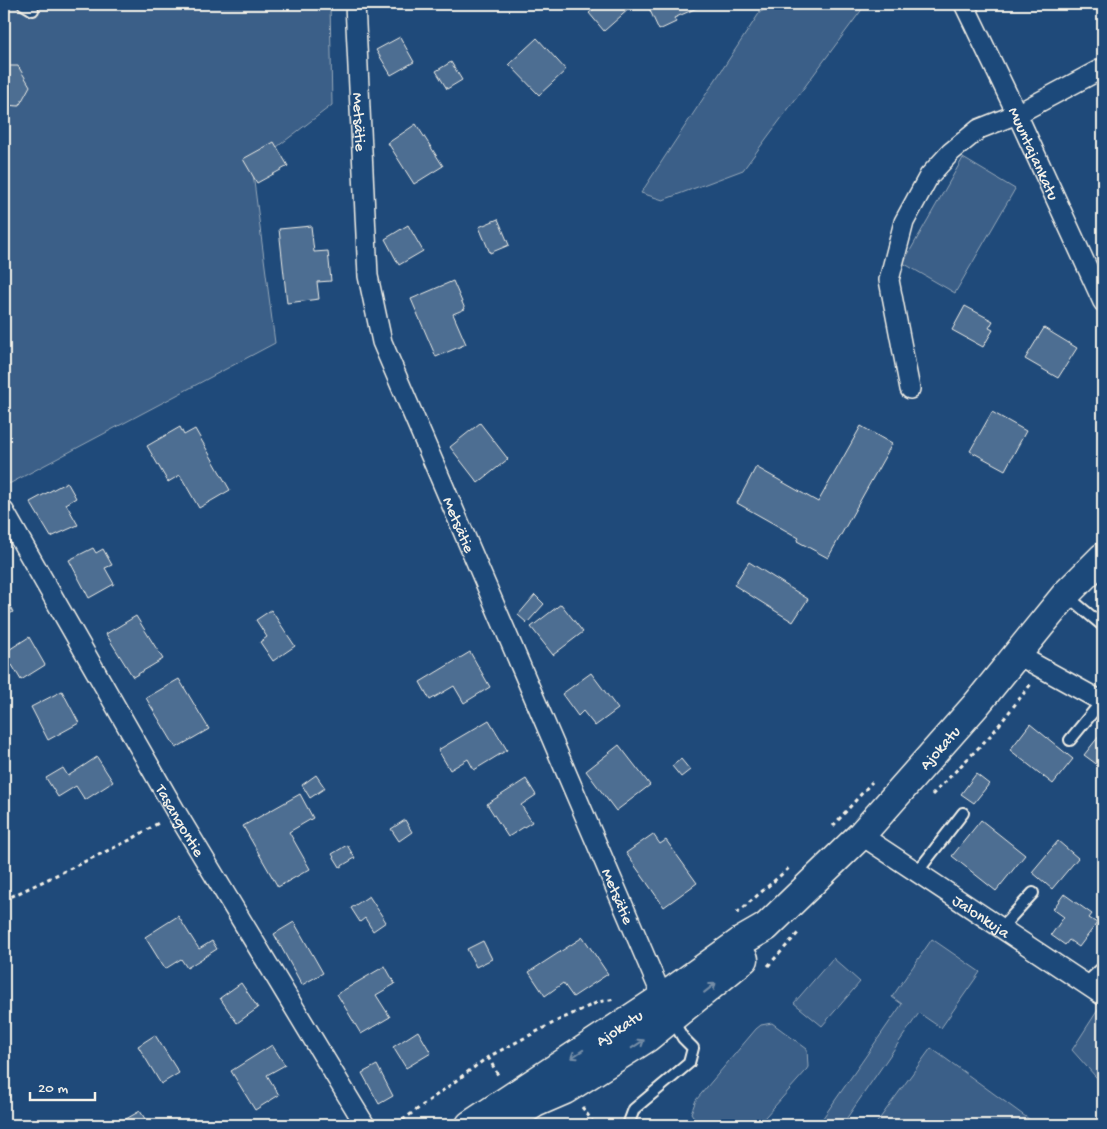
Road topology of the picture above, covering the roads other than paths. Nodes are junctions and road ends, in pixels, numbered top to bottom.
1 (23, 4) edge
2 (355, 4) edge
3 (964, 4) edge
4 (34, 10) dead end
5 (1103, 68) edge
6 (1017, 114) junction
7 (1103, 302) edge
8 (910, 389) dead end
9 (4, 511) edge
10 (1103, 557) edge
11 (1066, 594) junction
12 (1103, 626) edge
13 (1018, 655) junction
14 (1103, 702) edge
15 (1070, 740) dead end
16 (963, 813) dead end
17 (861, 834) junction
18 (918, 871) junction
19 (1032, 893) dead end
20 (1001, 928) junction
21 (1103, 968) edge
22 (1085, 984) junction
23 (1102, 995) dead end
24 (667, 1008) junction
25 (365, 1125) edge
26 (470, 1125) edge
27 (501, 1125) edge
28 (628, 1125) edge

1 - 4 lane
2 - 24 street, Metsätie
3 - 6 street, Muuntajankatu
5 - 6 street
6 - 7 street, Muuntajankatu
6 - 8 street
9 - 25 street, Tasangontie
10 - 11 street, Ajokatu
11 - 12 lane
11 - 13 street, Ajokatu
13 - 14 street
13 - 17 street, Ajokatu
14 - 15 lane
16 - 18 lane
17 - 18 street, Jalonkuja
17 - 24 street, Ajokatu
18 - 20 street, Jalonkuja
19 - 20 lane
20 - 22 street, Jalonkuja
21 - 22 lane
22 - 23 street, Jalonkuja
24 -> 26 street, Ajokatu
27 -> 24 street, Ajokatu
24 - 28 lane

